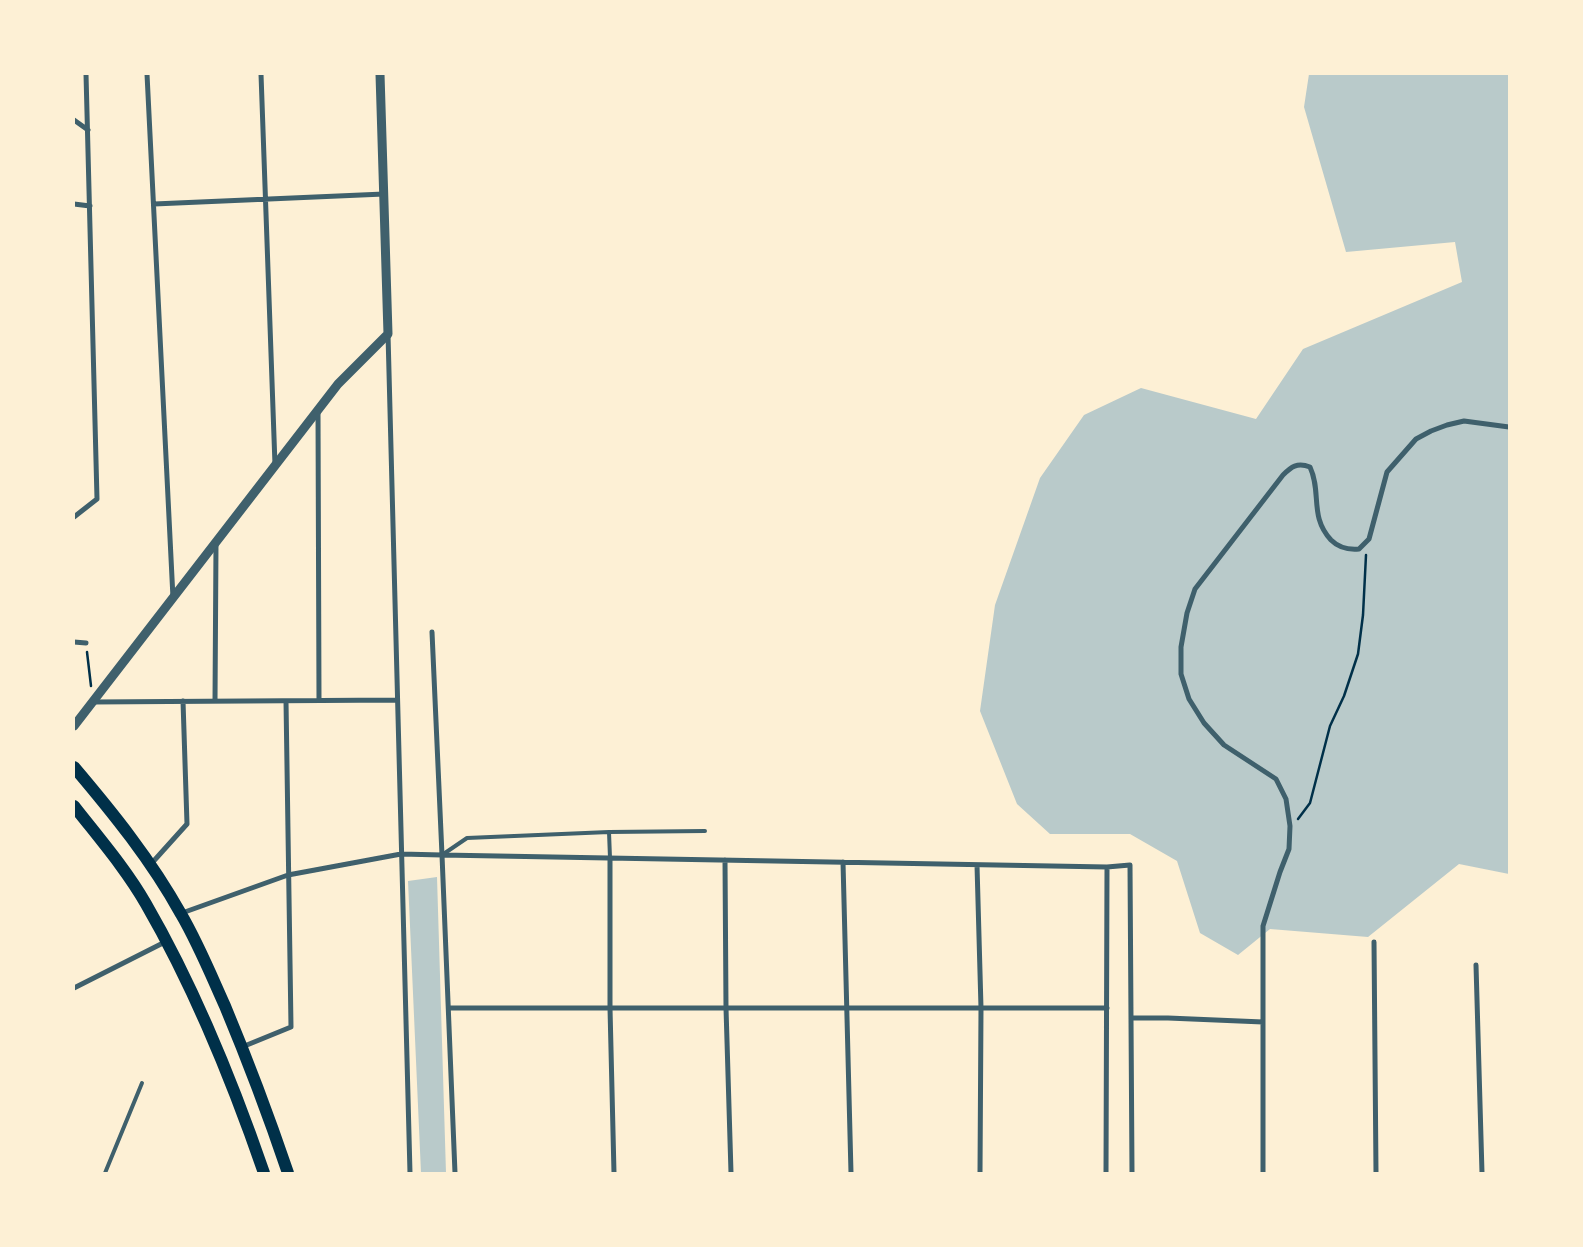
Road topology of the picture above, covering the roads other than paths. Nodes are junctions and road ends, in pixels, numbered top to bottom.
1 (86, 74) edge
2 (147, 74) edge
3 (261, 74) edge
4 (380, 74) edge
5 (74, 120) edge
6 (88, 130) junction
7 (384, 194) junction
8 (265, 200) junction
9 (74, 204) edge
10 (154, 204) junction
11 (90, 206) junction
12 (388, 334) junction
13 (318, 410) junction
14 (1509, 428) edge
15 (275, 466) junction
16 (74, 517) edge
17 (216, 542) junction
18 (173, 598) junction
19 (432, 632) dead end
20 (74, 642) edge
21 (86, 643) road end
22 (286, 700) junction
23 (319, 700) junction
24 (397, 700) junction
25 (183, 701) junction
26 (215, 701) junction
27 (92, 702) junction
28 (74, 726) edge
29 (74, 767) edge
30 (74, 806) edge
31 (705, 831) dead end
32 (609, 832) junction
33 (401, 854) junction
34 (442, 855) junction
35 (610, 858) junction
36 (725, 860) junction
37 (843, 862) junction
38 (150, 865) junction
39 (977, 865) junction
40 (1107, 867) junction
41 (288, 875) junction
42 (181, 913) junction
43 (166, 942) junction
44 (1374, 942) dead end
45 (1476, 966) dead end
46 (74, 988) edge
47 (450, 1008) junction
48 (610, 1008) junction
49 (726, 1008) junction
50 (846, 1008) junction
51 (981, 1008) junction
52 (1107, 1008) junction
53 (1131, 1018) junction
54 (1263, 1022) junction
55 (242, 1047) junction
56 (142, 1083) dead end
57 (105, 1173) edge
58 (264, 1173) edge
59 (288, 1173) edge
60 (410, 1173) edge
61 (455, 1173) edge
62 (614, 1173) edge
63 (731, 1173) edge
64 (851, 1173) edge
65 (980, 1173) edge
66 (1106, 1173) edge
67 (1132, 1173) edge
68 (1263, 1173) edge
69 (1376, 1173) edge
70 (1482, 1173) edge

1 - 6 street
2 - 10 street
3 - 8 street
4 - 7 street
5 - 6 street
6 - 11 street
7 - 8 street
7 - 12 street
8 - 10 street
8 - 15 street
9 - 11 street
10 - 18 street
11 - 16 street
12 - 13 street
12 - 24 street
13 - 15 street
13 - 23 street
14 - 54 street
15 - 17 street
17 - 18 street
17 - 26 street
18 - 27 street
19 - 34 street
20 - 21 street
22 - 23 street
22 - 26 street
22 - 41 street
23 - 24 street
24 - 33 street
25 - 26 street
25 - 27 street
25 - 38 street
27 - 28 street
29 - 38 main road
30 - 43 main road
31 - 32 lane
32 - 34 lane
32 - 35 lane
33 - 34 street
33 - 41 street
33 - 60 street
34 - 35 street
34 - 47 street
35 - 36 street
35 - 48 street
36 - 37 street
36 - 49 street
37 - 39 street
37 - 50 street
38 - 42 main road
39 - 40 street
39 - 51 street
40 - 52 street
40 - 53 street
41 - 42 street
41 - 55 street
42 - 55 main road
43 - 46 street
43 - 58 main road
44 - 69 street
45 - 70 street
47 - 48 street
47 - 61 street
48 - 49 street
48 - 62 street
49 - 50 street
49 - 63 street
50 - 51 street
50 - 64 street
51 - 52 street
51 - 65 street
52 - 66 street
53 - 54 street
53 - 67 street
54 - 68 street
55 - 59 main road
56 - 57 lane

